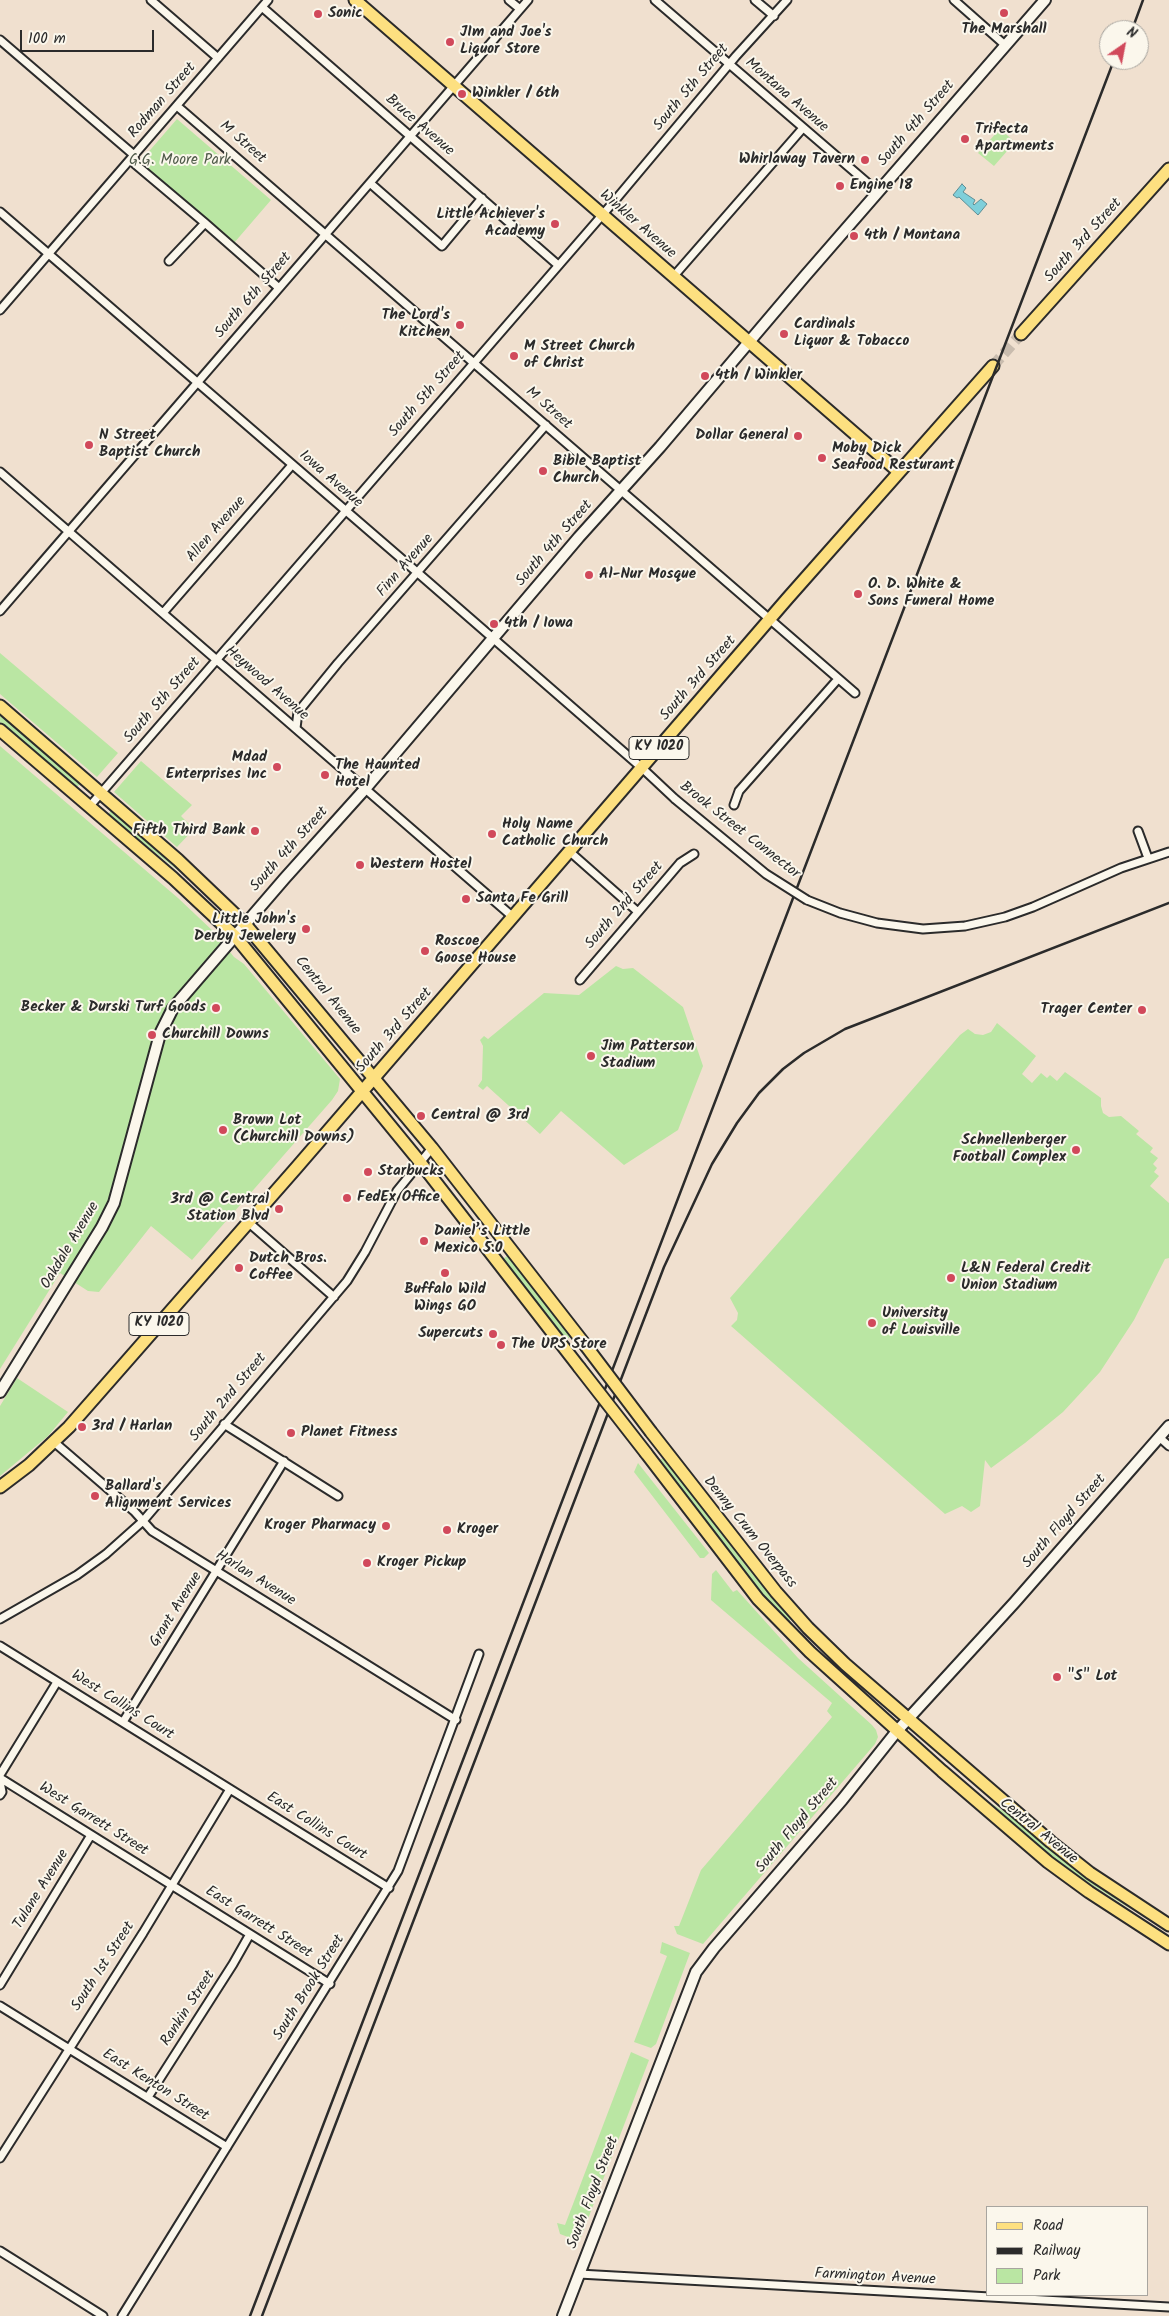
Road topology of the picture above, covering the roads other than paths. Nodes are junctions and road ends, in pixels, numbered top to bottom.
1 (151, 0) edge
2 (268, 0) edge
3 (355, 0) edge
4 (509, 0) edge
5 (528, 0) edge
6 (654, 0) edge
7 (755, 0) edge
8 (788, 0) edge
9 (954, 0) edge
10 (1045, 0) edge
11 (262, 8) junction
12 (520, 9) junction
13 (774, 16) junction
14 (0, 40) edge
15 (1005, 45) junction
16 (218, 58) junction
17 (729, 64) junction
18 (454, 86) junction
19 (177, 106) junction
20 (803, 128) junction
21 (410, 137) junction
22 (134, 155) junction
23 (1169, 169) edge
24 (370, 183) junction
25 (878, 192) junction
26 (482, 198) junction
27 (0, 212) edge
28 (602, 215) junction
29 (205, 223) junction
30 (325, 234) junction
31 (49, 254) junction
32 (169, 261) dead end
33 (558, 264) junction
34 (673, 276) junction
35 (279, 288) junction
36 (0, 310) edge
37 (1021, 334) tunnel mouth
38 (750, 341) junction
39 (474, 363) junction
40 (992, 366) tunnel mouth
41 (197, 383) junction
42 (546, 425) junction
43 (292, 465) junction
44 (0, 472) edge
45 (899, 472) junction
46 (622, 491) junction
47 (345, 511) junction
48 (68, 531) junction
49 (418, 573) junction
50 (0, 610) edge
51 (163, 613) junction
52 (770, 619) junction
53 (493, 639) junction
54 (217, 659) junction
55 (838, 679) junction
56 (855, 693) dead end
57 (0, 706) edge
58 (296, 728) junction
59 (0, 730) edge
60 (642, 768) junction
61 (365, 788) junction
62 (101, 793) junction
63 (734, 805) dead end
64 (88, 807) junction
65 (1138, 831) dead end
66 (570, 852) junction
67 (1169, 852) edge
68 (694, 854) dead end
69 (1148, 858) junction
70 (638, 912) junction
71 (513, 917) junction
72 (245, 924) junction
73 (235, 936) junction
74 (580, 980) dead end
75 (167, 1018) joint
76 (374, 1078) junction
77 (362, 1091) junction
78 (432, 1148) junction
79 (420, 1162) junction
80 (248, 1222) junction
81 (334, 1297) junction
82 (586, 1346) joint
83 (0, 1392) edge
84 (224, 1424) junction
85 (1169, 1426) edge
86 (1159, 1437) junction
87 (54, 1442) junction
88 (1169, 1446) edge
89 (284, 1461) junction
90 (0, 1486) edge
91 (338, 1496) dead end
92 (143, 1521) junction
93 (217, 1571) junction
94 (0, 1619) edge
95 (0, 1646) edge
96 (480, 1654) dead end
97 (57, 1682) junction
98 (908, 1719) junction
99 (456, 1720) junction
100 (123, 1722) junction
101 (897, 1731) junction
102 (0, 1776) edge
103 (0, 1782) edge
104 (230, 1790) junction
105 (0, 1795) edge
106 (90, 1835) junction
107 (172, 1886) junction
108 (389, 1888) junction
109 (1169, 1925) edge
110 (250, 1934) junction
111 (1169, 1944) edge
112 (330, 1984) junction
113 (0, 1985) edge
114 (0, 2006) edge
115 (68, 2049) junction
116 (148, 2098) junction
117 (227, 2147) junction
118 (0, 2158) edge
119 (0, 2251) edge
120 (579, 2274) junction
121 (1169, 2307) edge
122 (103, 2316) edge
123 (122, 2316) edge
124 (564, 2316) edge

1 - 16 street
2 - 11 street, Rodman Street
3 - 18 main road, Winkler Avenue
4 - 12 street
5 - 12 street, South 6th Street
6 - 17 street, Montana Avenue
7 - 13 street
8 - 13 street, South 5th Street
9 - 15 street
10 - 15 main road, South 4th Street
11 - 16 street, Rodman Street
11 - 21 street, Bruce Avenue
12 - 18 street, South 6th Street
13 - 17 street, South 5th Street
14 - 22 street
15 - 25 main road, South 4th Street
16 - 19 street, Rodman Street
17 - 20 street, Montana Avenue
17 - 28 street, South 5th Street
18 - 21 street, South 6th Street
18 - 28 main road, Winkler Avenue
19 - 22 street, Rodman Street
19 - 30 street, M Street
20 - 25 street, Montana Avenue
20 - 34 street
21 - 24 street, South 6th Street
21 - 26 street, Bruce Avenue
22 - 29 street
22 - 31 street, Rodman Street
23 - 37 main road, South 3rd Street
24 - 26 street
24 - 30 street, South 6th Street
25 - 38 main road, South 4th Street
26 - 33 street, Bruce Avenue
27 - 31 street, Iowa Avenue
28 - 33 street, South 5th Street
28 - 34 main road, Winkler Avenue
29 - 32 street
29 - 35 street
30 - 35 street, South 6th Street
30 - 39 street, M Street
31 - 36 street, Rodman Street
31 - 41 street, Iowa Avenue
33 - 39 street, South 5th Street
34 - 38 main road, Winkler Avenue
35 - 41 street, South 6th Street
38 - 45 main road, Winkler Avenue
38 - 46 main road, South 4th Street
39 - 42 street, M Street
39 - 47 street, South 5th Street
40 - 45 main road, South 3rd Street
41 - 43 street, Iowa Avenue
41 - 48 street, South 6th Street
42 - 46 street, M Street
42 - 49 street, Finn Avenue
43 - 47 street, Iowa Avenue
43 - 51 street, Allen Avenue
44 - 48 street, Heywood Avenue
45 - 52 main road, South 3rd Street / KY 1020
46 - 52 street, M Street
46 - 53 main road, South 4th Street
47 - 49 street, Iowa Avenue
47 - 54 street, South 5th Street
48 - 50 street, South 6th Street
48 - 51 street, Heywood Avenue
49 - 53 street, Iowa Avenue
49 - 58 street, Finn Avenue
51 - 54 street, Heywood Avenue
52 - 55 street, M Street
52 - 60 main road, South 3rd Street / KY 1020
53 - 60 street, Iowa Avenue
53 - 61 main road, South 4th Street
54 - 58 street, Heywood Avenue
54 - 62 street, South 5th Street
55 - 56 street, M Street
55 - 63 street
57 - 62 main road, Central Avenue
58 - 61 street, Heywood Avenue
59 - 64 main road
60 - 66 main road, South 3rd Street / KY 1020
60 - 69 street, Brook Street Connector, bridge
61 - 71 street, Heywood Avenue
61 - 72 main road, South 4th Street
62 - 64 street, South 5th Street
62 - 72 main road, Central Avenue
64 - 73 main road
65 - 69 street
66 - 70 street
66 - 71 main road, South 3rd Street / KY 1020
67 - 69 street, Brook Street Connector
68 - 70 street, South 2nd Street
70 - 74 street, South 2nd Street
71 - 76 main road, South 3rd Street / KY 1020
72 - 73 main road, South 4th Street
72 - 76 main road, Central Avenue
73 - 75 main road, South 4th Street
73 - 77 main road
75 - 83 main road, Oakdale Avenue
76 - 77 main road, South 3rd Street / KY 1020
76 - 78 main road, Central Avenue
77 - 79 main road
77 - 80 main road, South 3rd Street / KY 1020
78 - 79 street, South 2nd Street
78 - 82 main road, Central Avenue
79 - 81 street, South 2nd Street
79 - 101 main road, Denny Crum Overpass, bridge
80 - 81 street
80 - 87 main road, South 3rd Street / KY 1020
81 - 84 street, South 2nd Street
82 - 98 main road, Denny Crum Overpass, bridge
84 - 89 street
84 - 92 street, South 2nd Street
85 - 86 main road, South Floyd Street
86 - 88 street
86 - 98 main road, South Floyd Street
87 - 90 main road, KY 1020
87 - 92 street, Harlan Avenue
89 - 91 street
89 - 93 street, Grant Avenue
92 - 93 street, Harlan Avenue
92 - 94 street, South 2nd Street
93 - 99 street, Harlan Avenue
93 - 100 street, Grant Avenue
95 - 97 street, West Collins Court
96 - 99 street, South Brook Street
97 - 100 street, West Collins Court
97 - 102 street
98 - 101 main road, South Floyd Street
98 - 109 main road, Central Avenue
99 - 108 street, South Brook Street
100 - 104 street, West Collins Court
101 - 111 main road, Central Avenue
101 - 120 main road, South Floyd Street
102 - 106 street, West Garrett Street
103 - 105 street
104 - 107 street, South 1st Street
104 - 108 street, East Collins Court
106 - 107 street, West Garrett Street
106 - 113 street, Tulane Avenue
107 - 110 street, East Garrett Street
107 - 115 street, South 1st Street
108 - 112 street, South Brook Street
110 - 112 street, East Garrett Street
110 - 116 street, Rankin Street
112 - 117 street, South Brook Street
114 - 115 street, East Kenton Street
115 - 116 street, East Kenton Street
115 - 118 street, South 1st Street
116 - 117 street, East Kenton Street
117 - 123 street, South Brook Street
119 - 122 street
120 - 121 street, Farmington Avenue
120 - 124 main road, South Floyd Street

